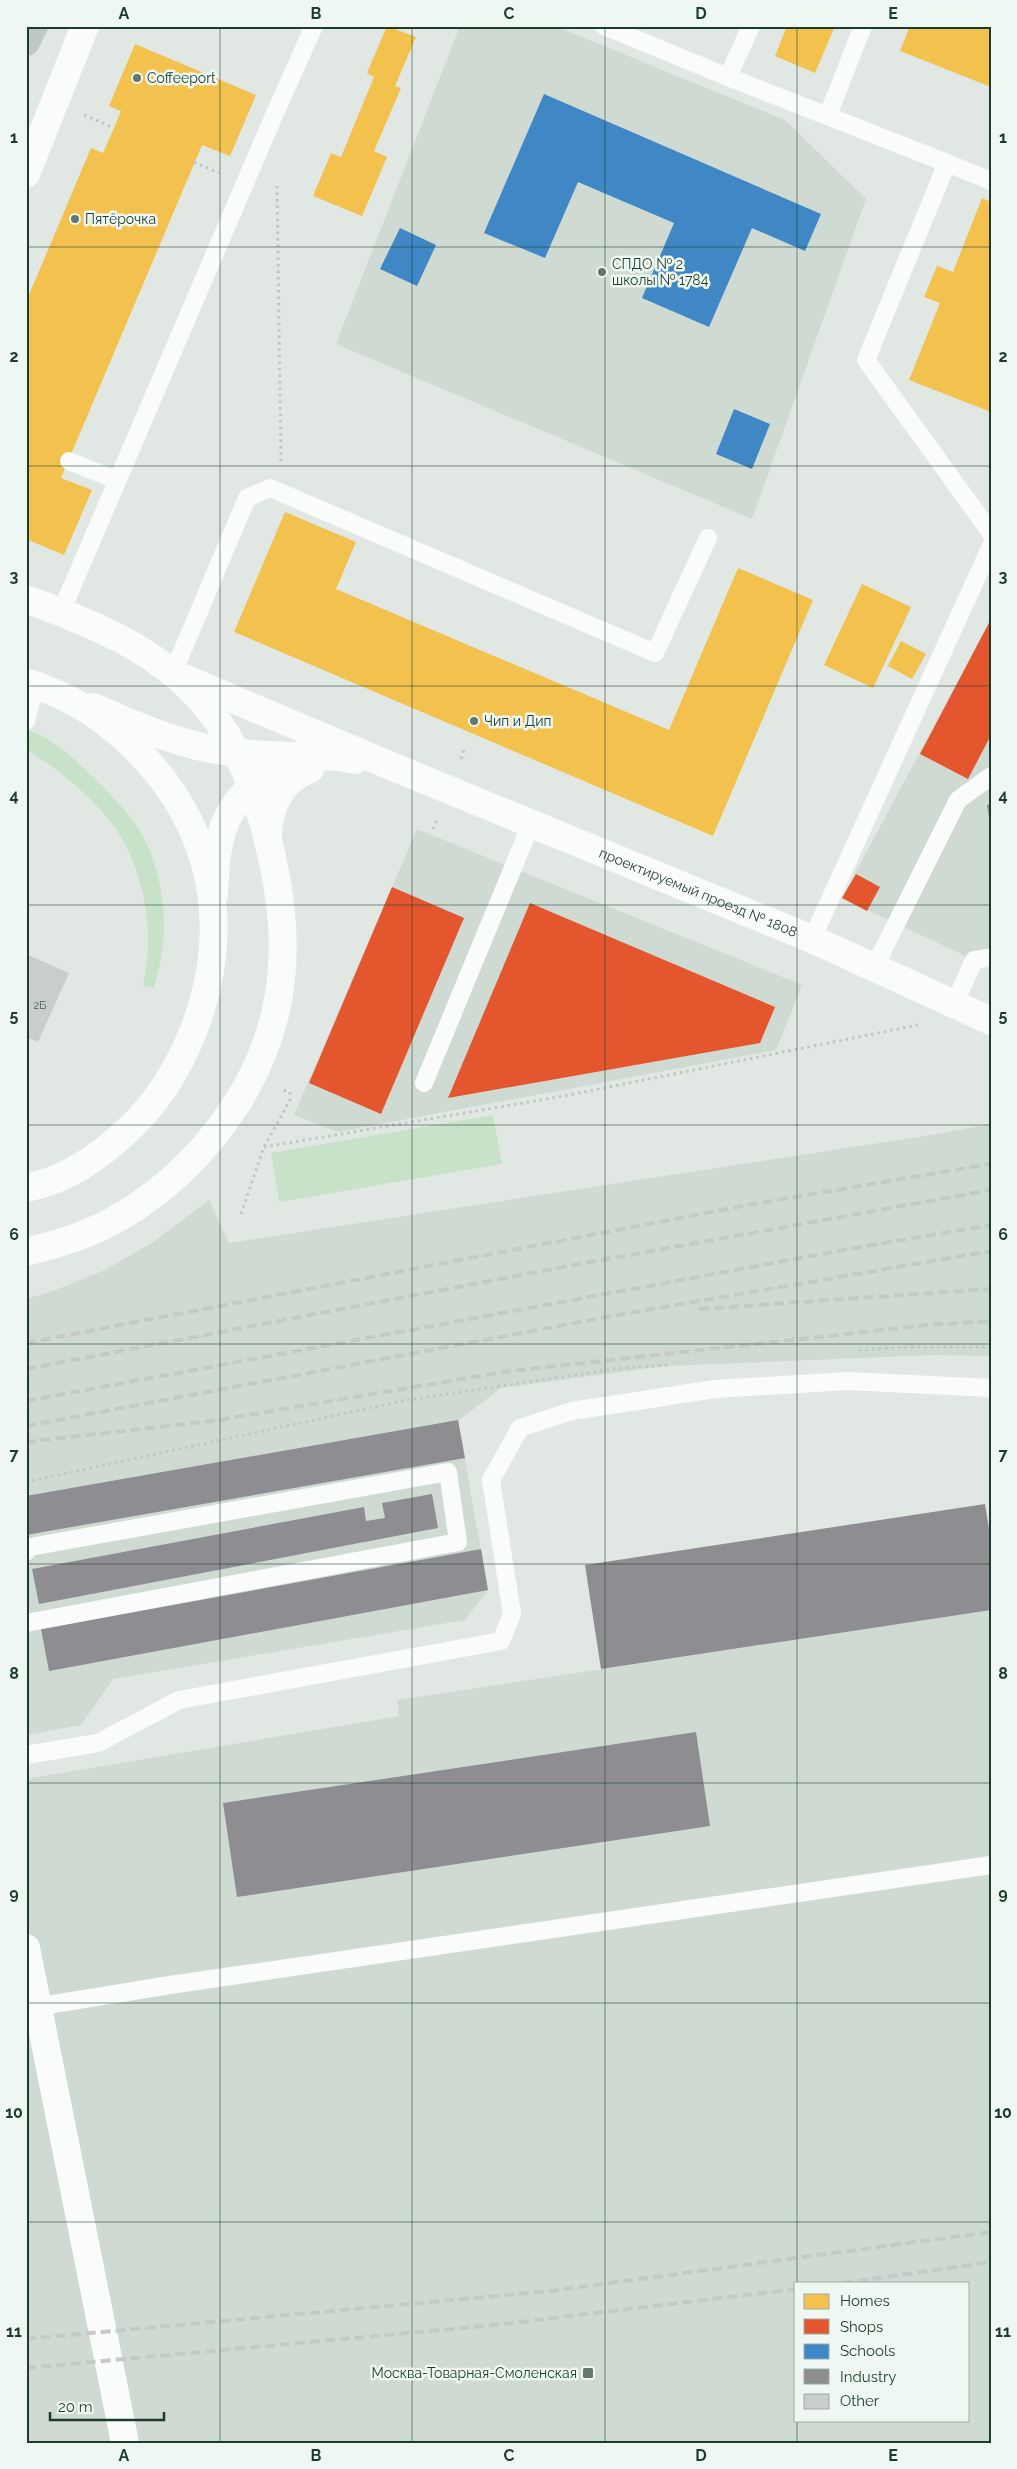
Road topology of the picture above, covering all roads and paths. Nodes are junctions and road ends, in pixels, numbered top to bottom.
1 (34, 26) edge
2 (85, 26) edge
3 (314, 26) edge
4 (604, 26) edge
5 (750, 26) edge
6 (863, 26) edge
7 (26, 42) edge
8 (728, 77) junction
9 (83, 115) dead end
10 (828, 115) junction
11 (114, 128) dead end
12 (947, 163) junction
13 (26, 174) edge
14 (277, 180) dead end
15 (991, 181) edge
16 (69, 460) dead end
17 (116, 480) junction
18 (270, 488) junction
19 (991, 533) edge
20 (708, 538) dead end
21 (991, 546) edge
22 (26, 599) edge
23 (61, 612) junction
24 (173, 673) junction
25 (37, 685) edge
26 (26, 721) edge
27 (236, 752) junction
28 (403, 771) junction
29 (991, 776) edge
30 (251, 786) junction
31 (531, 824) junction
32 (268, 841) junction
33 (214, 907) junction
34 (812, 939) junction
35 (991, 957) edge
36 (874, 968) junction
37 (954, 1005) junction
38 (991, 1021) edge
39 (921, 1024) dead end
40 (424, 1083) dead end
41 (283, 1090) dead end
42 (264, 1147) junction
43 (26, 1188) edge
44 (241, 1214) dead end
45 (26, 1252) edge
46 (991, 1347) edge
47 (850, 1351) dead end
48 (672, 1364) dead end
49 (991, 1388) edge
50 (26, 1482) edge
51 (26, 1552) edge
52 (26, 1623) edge
53 (26, 1755) edge
54 (991, 1865) edge
55 (26, 1948) edge
56 (26, 2009) edge
57 (125, 2443) edge

1 - 7 main road
2 - 13 main road
3 - 17 lane
4 - 8 lane
5 - 8 lane
6 - 10 lane
8 - 10 lane
9 - 11 path
10 - 12 lane
12 - 15 lane
12 - 19 lane
14 - 18 path
16 - 17 lane
17 - 23 lane
18 - 20 lane
18 - 24 lane
21 - 34 lane
22 - 23 main road
23 - 24 main road
24 - 27 main road
24 - 28 main road
25 - 26 lane
25 - 27 main road
25 - 33 main road
27 - 28 main road
27 - 30 main road
28 - 30 main road
28 - 31 main road, проектируемый проезд № 1808
28 - 32 main road
29 - 36 lane
30 - 32 main road
30 - 33 main road
31 - 34 main road, проектируемый проезд № 1808
31 - 40 lane
32 - 45 main road
33 - 43 main road
34 - 36 main road, проектируемый проезд № 1808
35 - 37 lane
36 - 37 main road, проектируемый проезд № 1808
37 - 38 main road, проектируемый проезд № 1808
39 - 42 path
41 - 42 path
42 - 44 path
46 - 47 path
48 - 50 path
49 - 53 lane
51 - 52 lane
54 - 56 lane
55 - 57 main road

